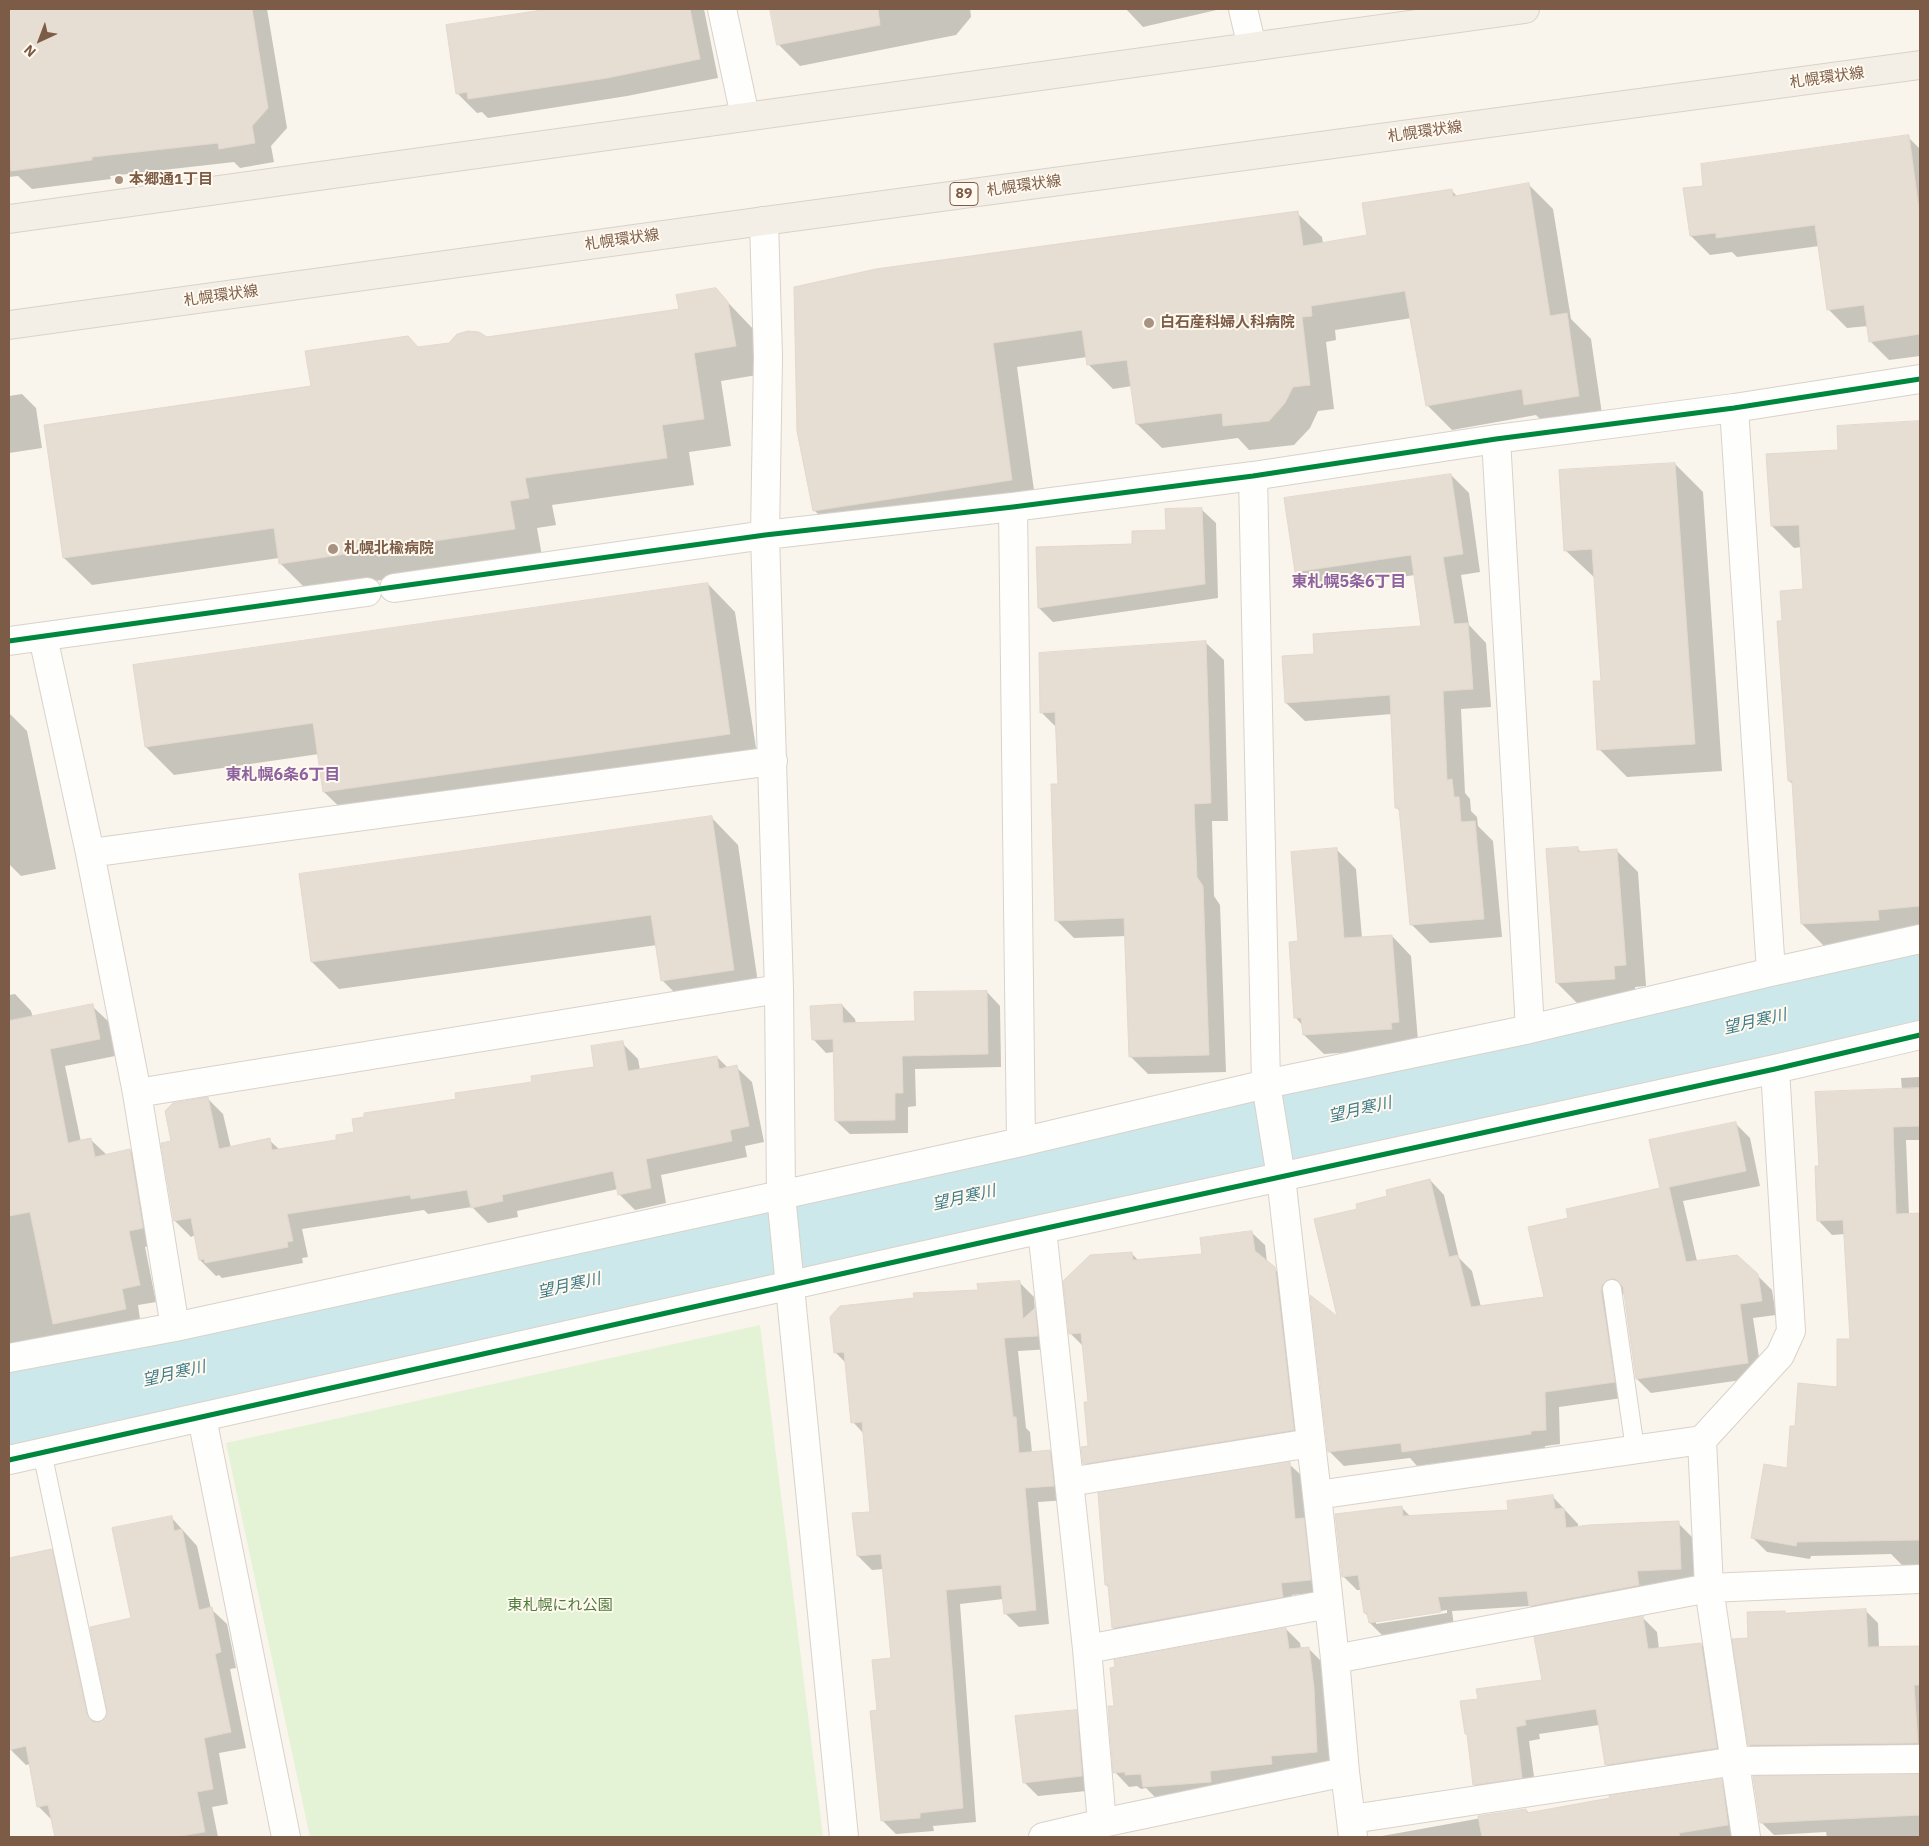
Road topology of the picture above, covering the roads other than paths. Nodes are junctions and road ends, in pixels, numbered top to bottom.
1 (722, 9) edge
2 (1243, 9) edge
3 (1525, 9) edge
4 (1252, 47) junction
5 (1920, 65) edge
6 (745, 116) junction
7 (9, 219) edge
8 (764, 221) junction
9 (9, 325) edge
10 (1920, 379) edge
11 (1734, 408) junction
12 (1496, 439) junction
13 (1253, 476) junction
14 (1013, 507) junction
15 (765, 536) junction
16 (394, 588) dead end
17 (367, 592) dead end
18 (42, 637) junction
19 (9, 641) edge
20 (773, 761) junction
21 (90, 853) junction
22 (1920, 939) edge
23 (1771, 972) junction
24 (779, 989) junction
25 (1530, 1029) junction
26 (1920, 1035) edge
27 (1775, 1069) junction
28 (137, 1093) junction
29 (1268, 1096) junction
30 (1021, 1142) junction
31 (1279, 1166) junction
32 (782, 1203) junction
33 (1042, 1229) junction
34 (790, 1276) junction
35 (1612, 1289) dead end
36 (175, 1327) junction
37 (9, 1358) edge
38 (202, 1418) junction
39 (1702, 1440) junction
40 (1311, 1442) junction
41 (1635, 1449) junction
42 (42, 1452) junction
43 (9, 1460) edge
44 (1069, 1482) junction
45 (1318, 1496) junction
46 (1920, 1579) edge
47 (1709, 1588) junction
48 (1329, 1604) junction
49 (1087, 1649) junction
50 (1335, 1658) junction
51 (97, 1712) dead end
52 (1920, 1759) edge
53 (1736, 1762) junction
54 (1345, 1772) junction
55 (1102, 1823) junction
56 (1353, 1828) edge
57 (286, 1837) edge
58 (844, 1837) edge
59 (1043, 1837) edge
60 (1746, 1837) edge

1 - 6 street
2 - 4 street
3 - 4 main road
4 - 6 main road
5 - 8 main road, 札幌環状線 / 89
6 - 7 main road
8 - 9 main road, 札幌環状線 / 89
8 - 15 street
10 - 11 street
11 - 12 street
11 - 23 street
12 - 13 street
12 - 25 street
13 - 14 street
13 - 29 street
14 - 15 street
14 - 30 street
15 - 16 street
15 - 20 street
17 - 18 street
18 - 19 street
18 - 21 street
20 - 21 street
20 - 24 street
21 - 28 street
22 - 23 street
23 - 25 street
24 - 28 street
24 - 32 street
25 - 29 street
26 - 27 street
27 - 31 street
27 - 39 street
28 - 36 street
29 - 30 street
29 - 31 street
30 - 32 street
31 - 33 street
31 - 40 street
32 - 34 street
32 - 36 street
33 - 34 street
33 - 44 street
34 - 38 street
34 - 58 street
35 - 41 lane
36 - 37 street
38 - 42 street
38 - 57 street
39 - 41 street
39 - 47 street
40 - 44 street
40 - 45 street
41 - 45 street
42 - 43 street
42 - 51 lane
44 - 49 street
45 - 48 street
46 - 47 street
47 - 50 street
47 - 53 street
48 - 49 street
48 - 50 street
49 - 55 street
50 - 54 street
52 - 53 street
53 - 56 street
53 - 60 street
54 - 55 street
54 - 56 street
55 - 59 street

